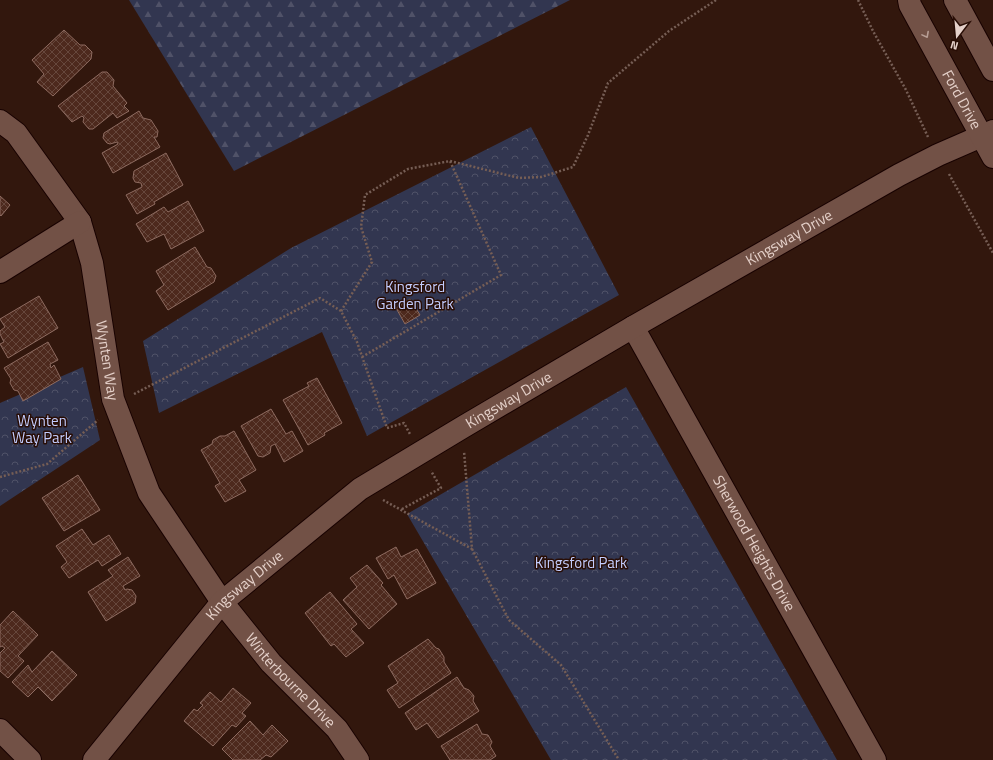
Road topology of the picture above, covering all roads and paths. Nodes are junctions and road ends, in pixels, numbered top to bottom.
1 (716, 0) edge
2 (858, 0) edge
3 (909, 0) edge
4 (955, 1) edge
5 (993, 37) edge
6 (993, 70) edge
7 (0, 121) edge
8 (987, 134) edge
9 (938, 155) junction
10 (993, 156) edge
11 (450, 161) junction
12 (80, 222) junction
13 (993, 253) edge
14 (0, 272) edge
15 (341, 311) junction
16 (633, 327) junction
17 (362, 356) junction
18 (115, 404) junction
19 (462, 427) junction
20 (420, 453) junction
21 (0, 478) edge
22 (360, 488) junction
23 (402, 509) junction
24 (472, 548) junction
25 (222, 602) junction
26 (0, 730) edge
27 (30, 760) edge
28 (94, 760) edge
29 (358, 760) edge
30 (619, 760) edge
31 (876, 760) edge

1 - 11 path
2 - 9 path
3 -> 8 street, Ford Drive
4 - 5 street
4 - 6 street
7 - 12 street, Wynten Way
8 - 9 street, Kingsway Drive
8 - 10 street, Ford Drive
9 - 13 path
9 - 16 street, Kingsway Drive
11 - 15 path
11 - 17 path
12 - 14 street
12 - 18 street, Wynten Way
15 - 17 path
15 - 18 path
16 - 19 street, Kingsway Drive
16 - 31 street, Sherwood Heights Drive
17 - 20 path
18 - 21 path
18 - 25 street, Wynten Way
19 - 20 street, Kingsway Drive
19 - 24 path
20 - 22 street, Kingsway Drive
20 - 23 path
22 - 23 path
22 - 25 street, Kingsway Drive
23 - 24 path
24 - 30 path
25 - 28 street, Kingsway Drive
25 - 29 street, Winterbourne Drive
26 - 27 street

